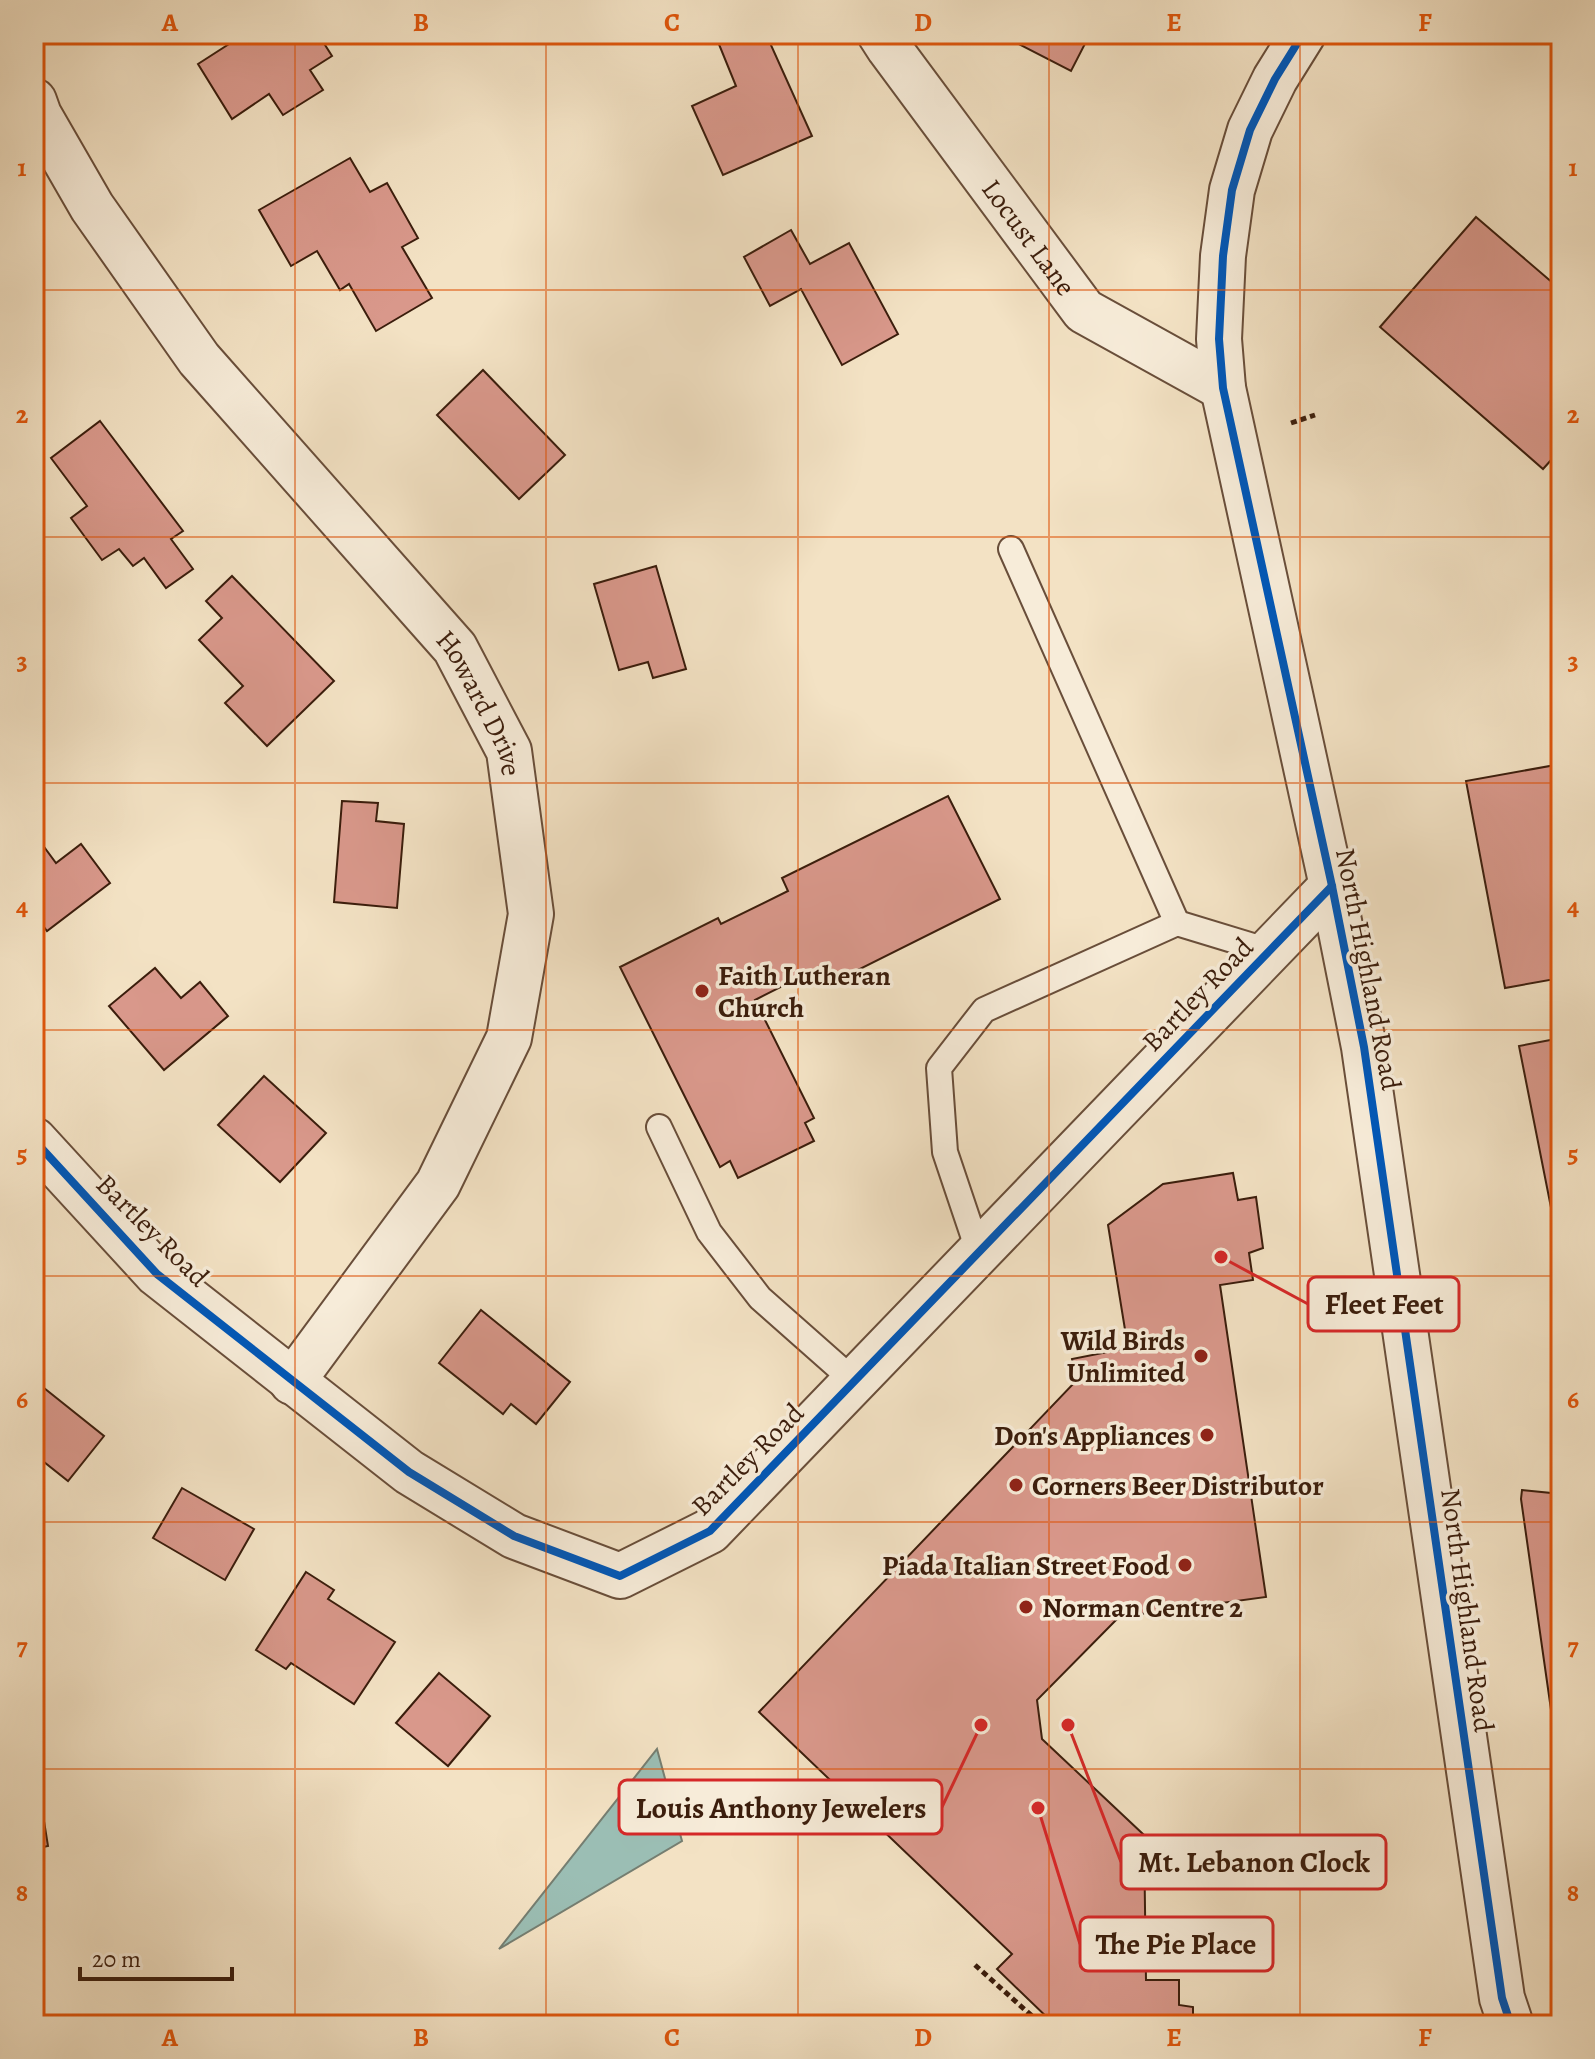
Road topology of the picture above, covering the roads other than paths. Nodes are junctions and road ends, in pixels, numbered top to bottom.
1 (1303, 34) edge
2 (889, 39) edge
3 (34, 101) edge
4 (1223, 388) junction
5 (1011, 549) dead end
6 (1332, 886) junction
7 (1177, 923) junction
8 (1269, 951) junction
9 (659, 1127) dead end
10 (34, 1140) edge
11 (979, 1253) junction
12 (292, 1382) junction
13 (855, 1382) junction
14 (1511, 2025) edge

1 - 4 street, North Highland Road
2 - 4 street, Locust Lane
3 - 12 street, Howard Drive
4 - 6 street, North Highland Road
5 - 7 lane
6 - 8 street, Bartley Road
6 - 14 street, North Highland Road
7 - 8 lane
7 - 11 lane
8 - 11 street, Bartley Road
9 - 13 lane
10 - 12 street, Bartley Road
11 - 13 street, Bartley Road
12 - 13 street, Bartley Road

